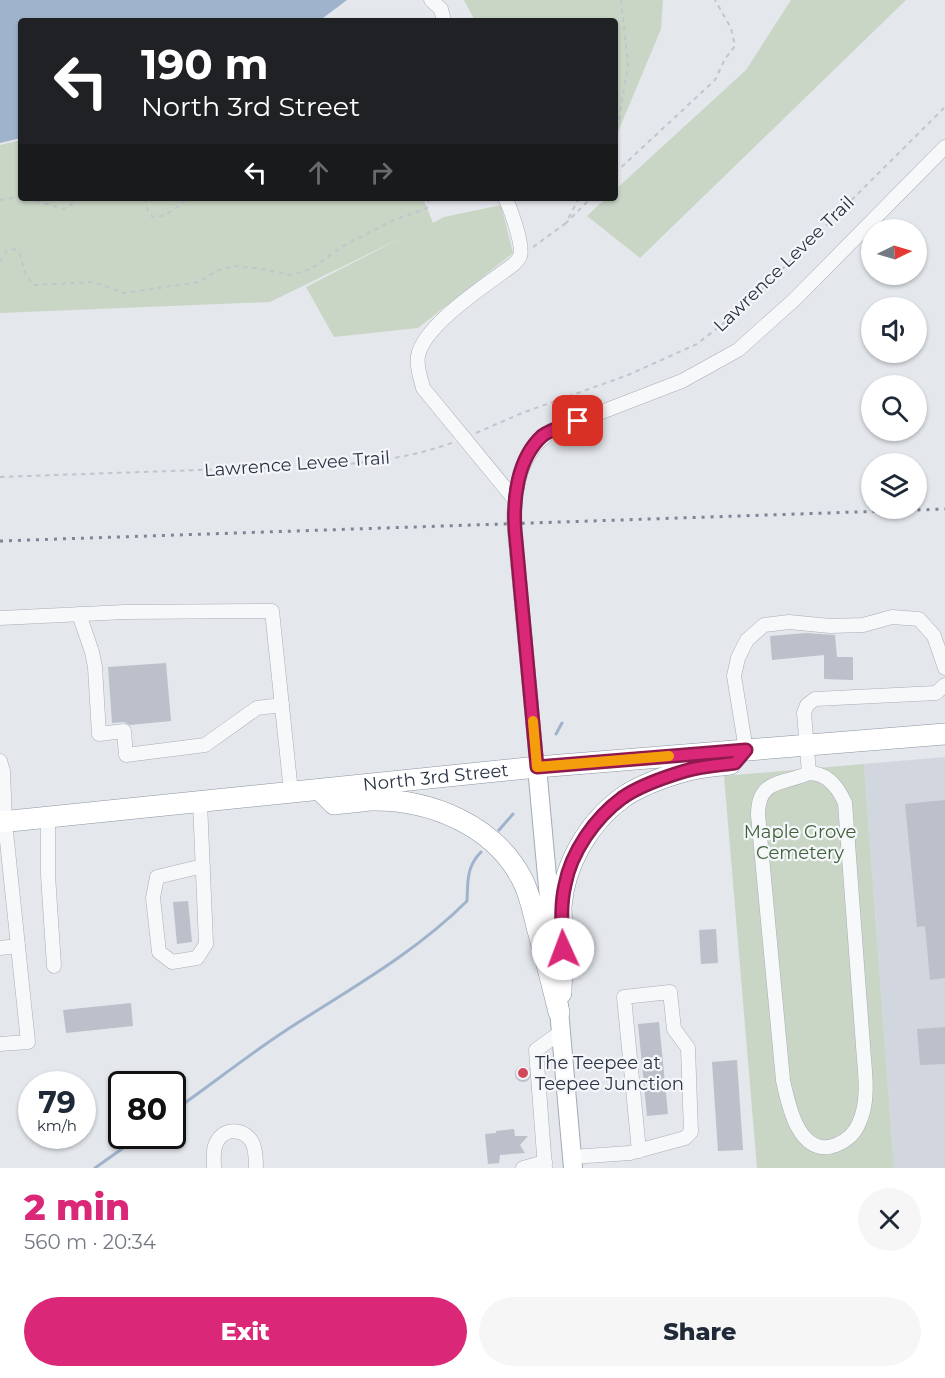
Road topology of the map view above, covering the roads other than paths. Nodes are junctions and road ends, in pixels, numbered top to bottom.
1 (431, 0) edge
2 (443, 18) edge
3 (945, 147) edge
4 (506, 201) edge
5 (515, 500) junction
6 (79, 614) junction
7 (0, 618) edge
8 (945, 668) edge
9 (945, 685) edge
10 (282, 705) junction
11 (945, 734) edge
12 (806, 745) junction
13 (746, 750) junction
14 (0, 761) edge
15 (537, 767) junction
16 (809, 773) junction
17 (320, 789) junction
18 (291, 792) junction
19 (200, 802) junction
20 (48, 818) junction
21 (3, 822) edge
22 (203, 866) junction
23 (6, 878) edge
24 (18, 946) junction
25 (0, 948) edge
26 (54, 966) dead end
27 (560, 1022) junction
28 (0, 1044) edge
29 (568, 1108) junction
30 (545, 1110) junction
31 (639, 1151) junction
32 (572, 1162) edge
33 (545, 1165) edge
34 (214, 1168) edge
35 (256, 1168) edge
36 (523, 1168) edge

1 - 2 street
3 - 5 street
4 - 5 street
5 - 15 street
6 - 7 street
6 - 10 street
6 - 10 street
8 - 13 street
9 - 12 street
10 - 18 street
11 - 12 highway, North 3rd Street
12 - 13 highway, North 3rd Street
12 - 16 street
13 - 15 highway, North 3rd Street
13 - 27 highway
14 - 21 street
15 - 17 highway, North 3rd Street
15 - 27 main road
16 - 16 street
17 - 18 highway, North 3rd Street
17 - 27 highway
18 - 19 highway, North 3rd Street
19 - 20 highway, North 3rd Street
19 - 22 street
20 - 21 highway, North 3rd Street
20 - 26 street
21 - 23 street
22 - 22 street
23 - 24 street
24 - 25 street
24 - 28 street
27 - 29 main road
27 - 30 street
29 - 30 street
29 - 32 main road
30 - 33 street
31 - 31 street
31 - 32 street
33 - 36 street
34 - 35 street

